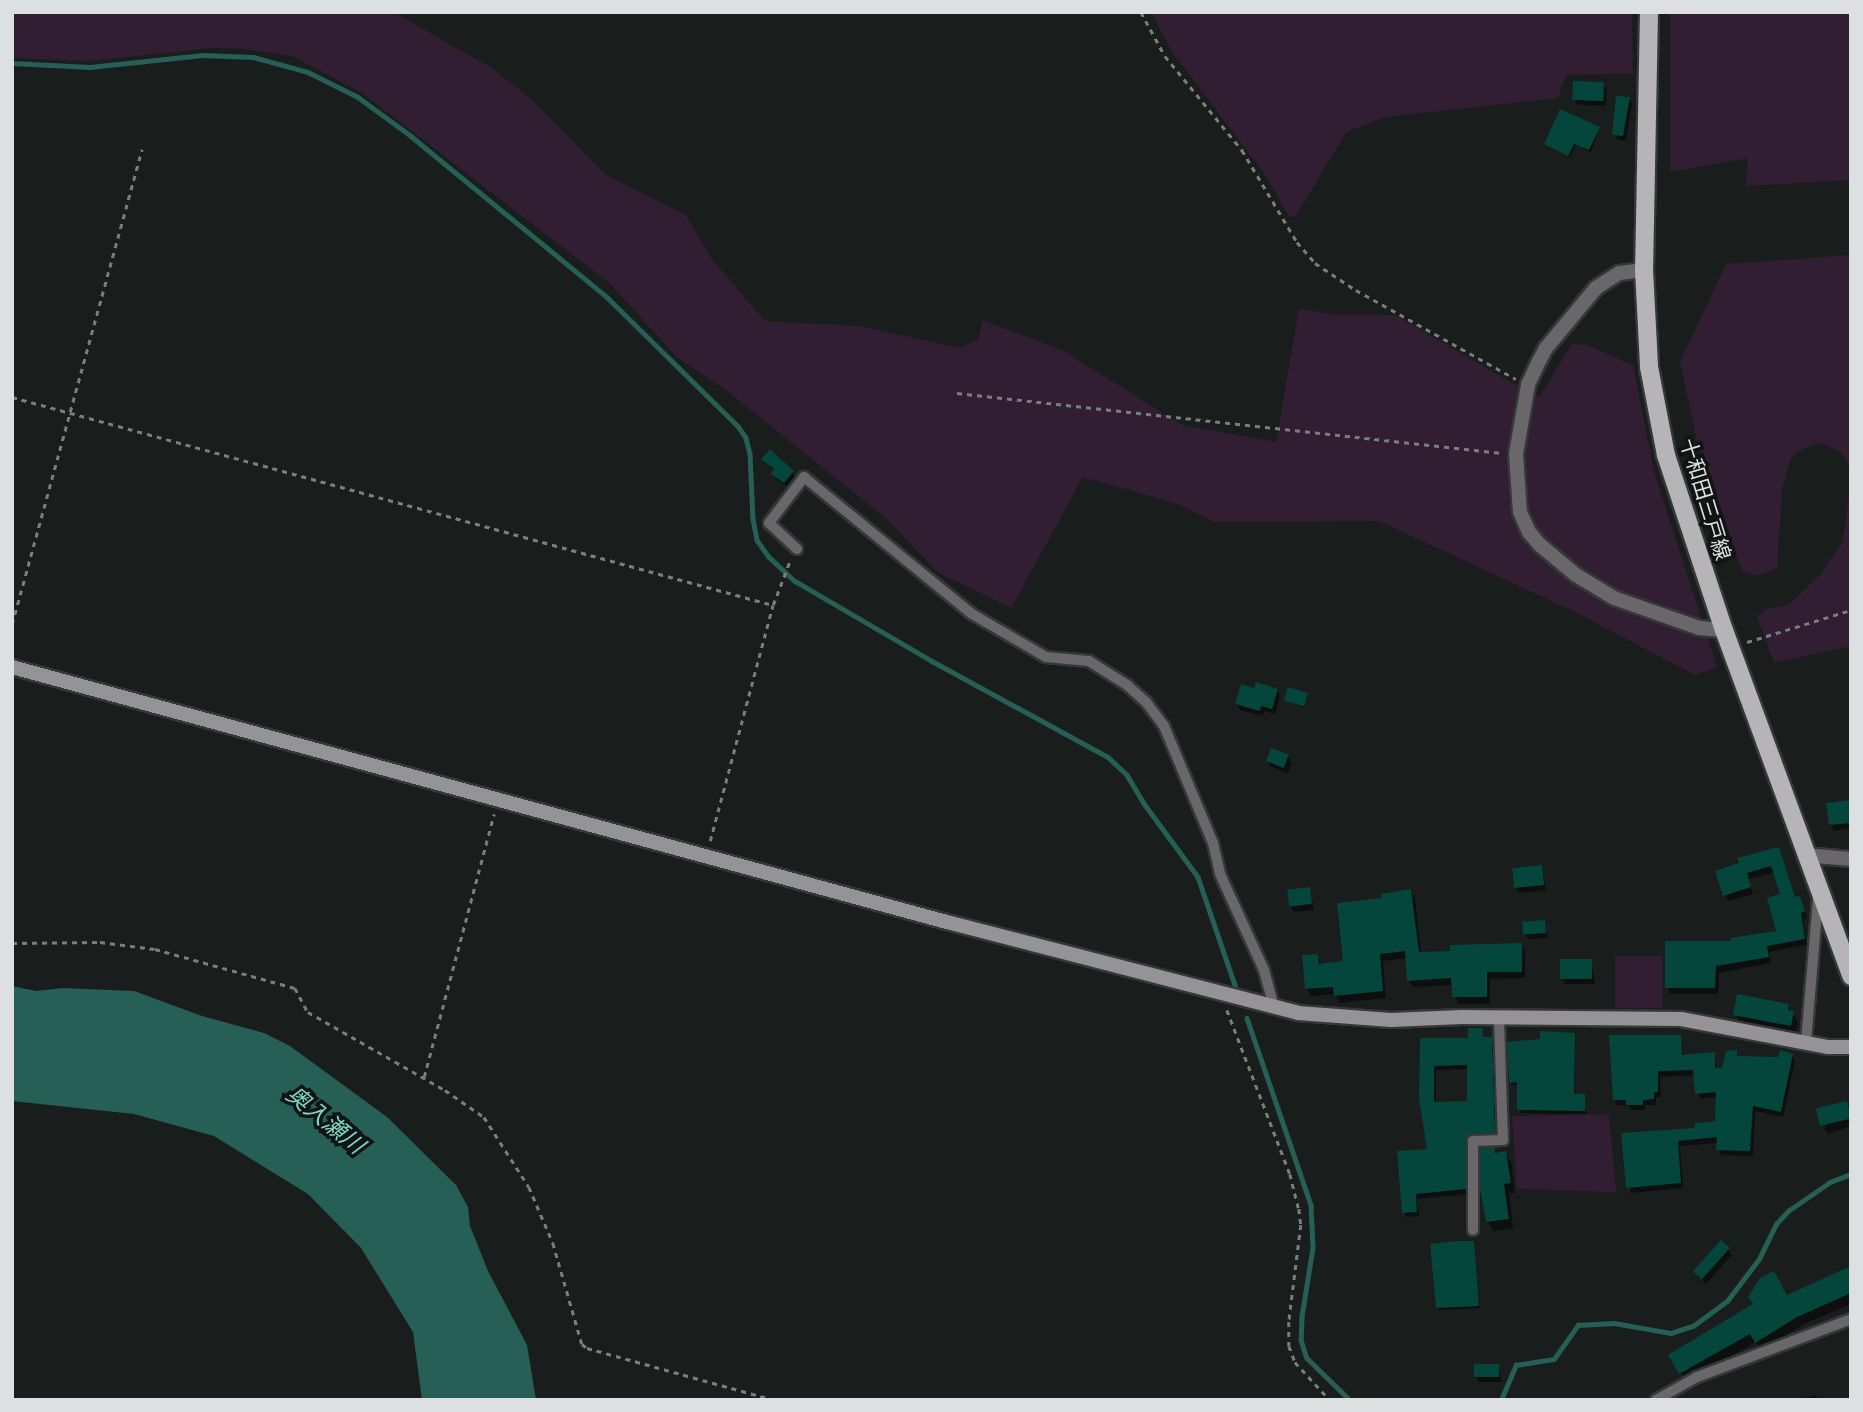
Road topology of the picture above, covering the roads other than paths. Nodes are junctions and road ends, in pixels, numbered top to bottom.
1 (1649, 12) edge
2 (1644, 270) junction
3 (797, 548) dead end
4 (1728, 638) junction
5 (12, 667) edge
6 (1805, 855) junction
7 (1851, 859) edge
8 (1819, 895) junction
9 (1851, 976) edge
10 (1274, 1007) junction
11 (1499, 1017) junction
12 (1806, 1042) junction
13 (1851, 1047) edge
14 (1474, 1230) dead end
15 (1851, 1319) edge
16 (1656, 1400) edge

1 - 2 main road, 十和田三戸線
2 - 4 main road, 十和田三戸線
2 - 4 street
3 - 10 lane
4 - 6 main road, 十和田三戸線
5 - 10 street
6 - 7 street
6 - 8 main road, 十和田三戸線
8 - 9 main road, 十和田三戸線
8 - 12 lane
10 - 11 street
11 - 12 street
11 - 14 lane
12 - 13 street
15 - 16 lane

